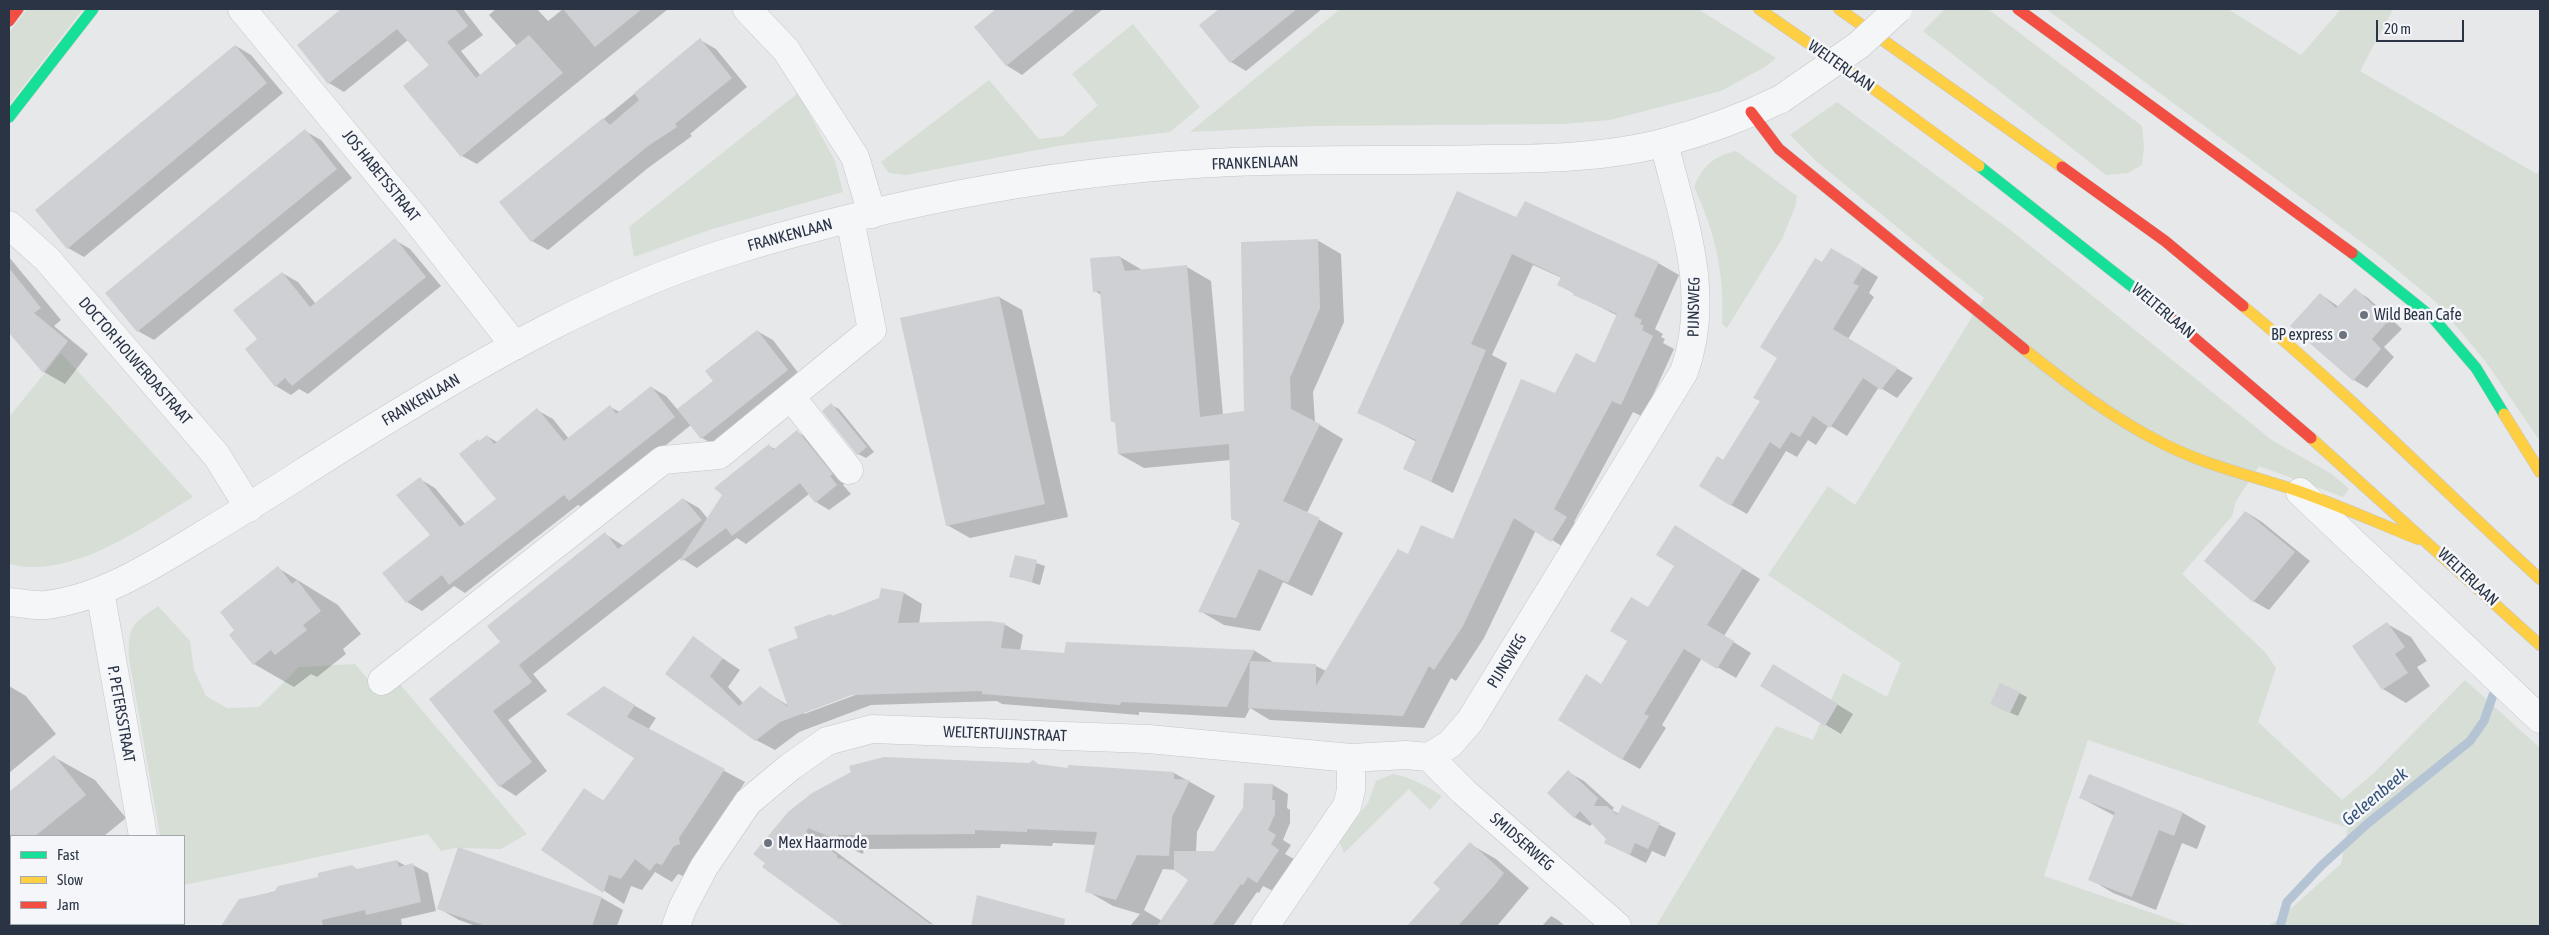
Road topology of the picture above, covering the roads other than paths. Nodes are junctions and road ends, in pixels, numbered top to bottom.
1 (18, 9) edge
2 (93, 9) edge
3 (242, 9) edge
4 (747, 9) edge
5 (1759, 9) edge
6 (1839, 9) edge
7 (1898, 9) edge
8 (2018, 9) edge
9 (9, 21) edge
10 (1751, 112) junction
11 (9, 117) edge
12 (1664, 143) junction
13 (861, 217) junction
14 (9, 225) edge
15 (515, 346) junction
16 (791, 397) junction
17 (850, 470) dead end
18 (2540, 472) edge
19 (2300, 492) junction
20 (248, 508) junction
21 (2432, 544) junction
22 (2540, 579) edge
23 (100, 591) junction
24 (9, 602) edge
25 (2540, 645) edge
26 (382, 681) dead end
27 (2540, 719) edge
28 (1429, 757) junction
29 (1351, 758) junction
30 (144, 835) edge
31 (676, 926) edge
32 (1265, 926) edge
33 (1617, 926) edge

1 - 9 main road
2 - 11 main road
3 - 15 street, JOS HABETSSTRAAT
4 - 13 street
5 - 21 main road, WELTERLAAN
6 - 22 main road
7 - 10 street, bridge
8 - 18 main road
10 - 12 street
10 - 19 main road
12 - 13 street, FRANKENLAAN
12 - 28 street, PIJNSWEG
13 - 15 street, FRANKENLAAN
13 - 16 street, FRANKENLAAN
14 - 20 street, DOCTOR HOLWERDASTRAAT
15 - 20 street, FRANKENLAAN
16 - 17 street
16 - 26 street, FRANKENLAAN
19 - 21 main road
19 - 27 street
20 - 23 street, FRANKENLAAN
21 - 25 main road, WELTERLAAN
23 - 24 street, FRANKENLAAN
23 - 30 street, P. PETERSSTRAAT
28 - 29 street, WELTERTUIJNSTRAAT
28 - 33 street, SMIDSERWEG
29 - 31 street, WELTERTUIJNSTRAAT
29 - 32 street

